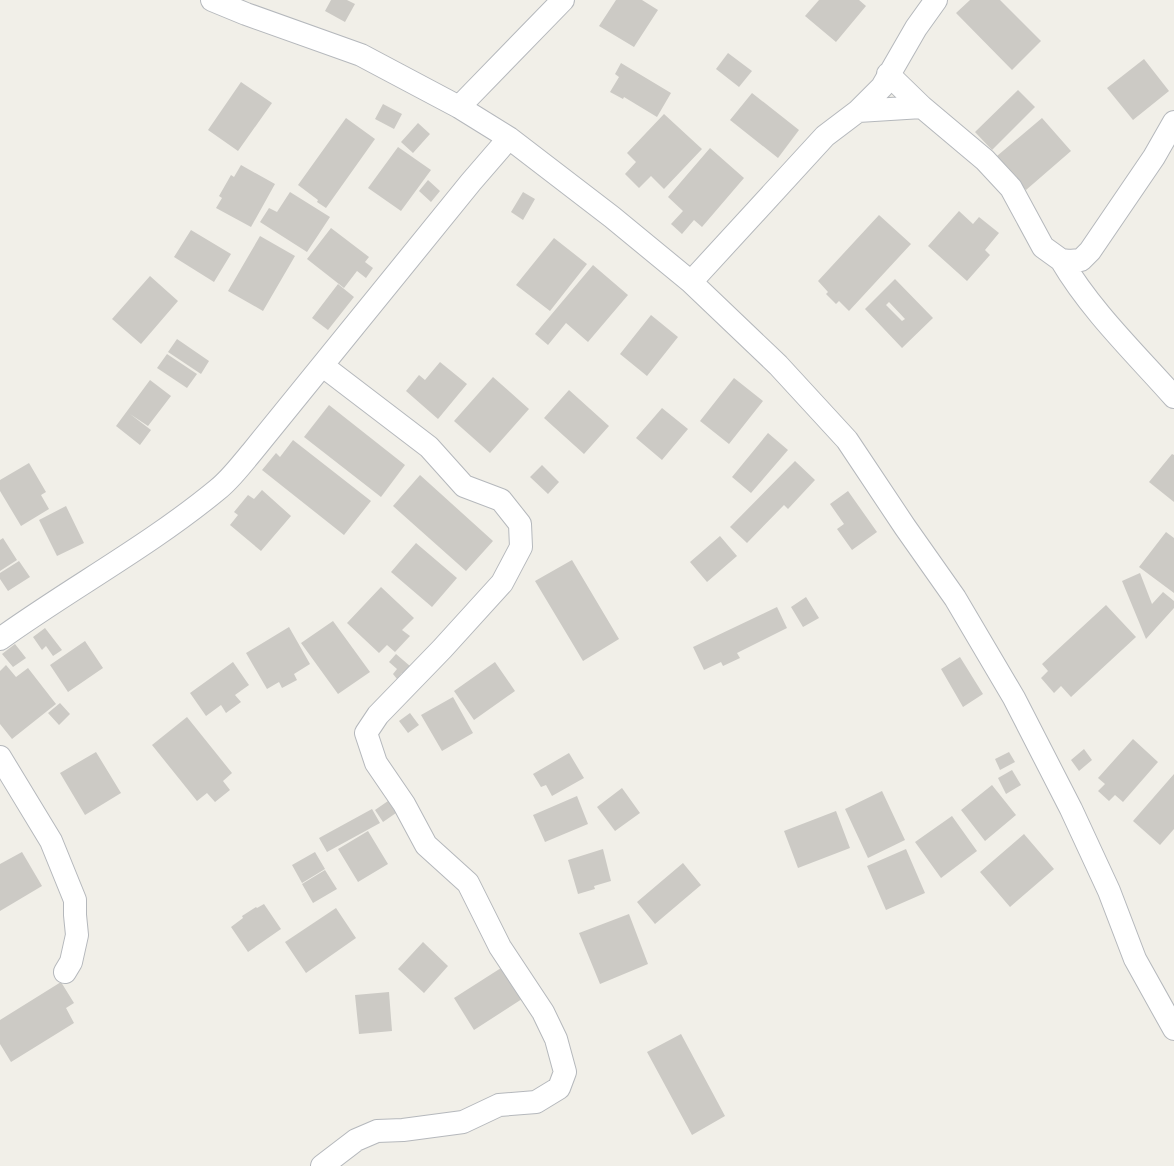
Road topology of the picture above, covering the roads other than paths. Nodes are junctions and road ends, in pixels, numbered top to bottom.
1 (212, 0) edge
2 (563, 0) edge
3 (936, 0) edge
4 (888, 74) junction
5 (459, 107) junction
6 (922, 107) junction
7 (858, 111) junction
8 (1174, 122) edge
9 (509, 138) junction
10 (1061, 260) junction
11 (690, 282) junction
12 (323, 366) junction
13 (1174, 397) edge
14 (0, 639) edge
15 (0, 757) edge
16 (65, 972) dead end
17 (1174, 1029) edge
18 (322, 1166) edge

1 - 5 street
2 - 5 street
3 - 4 street
4 - 6 street
4 - 7 street
5 - 9 street
6 - 7 street
6 - 10 street
7 - 11 street
8 - 10 street
9 - 11 street
9 - 12 street
10 - 13 street
11 - 17 street
12 - 14 street
12 - 18 street
15 - 16 street

